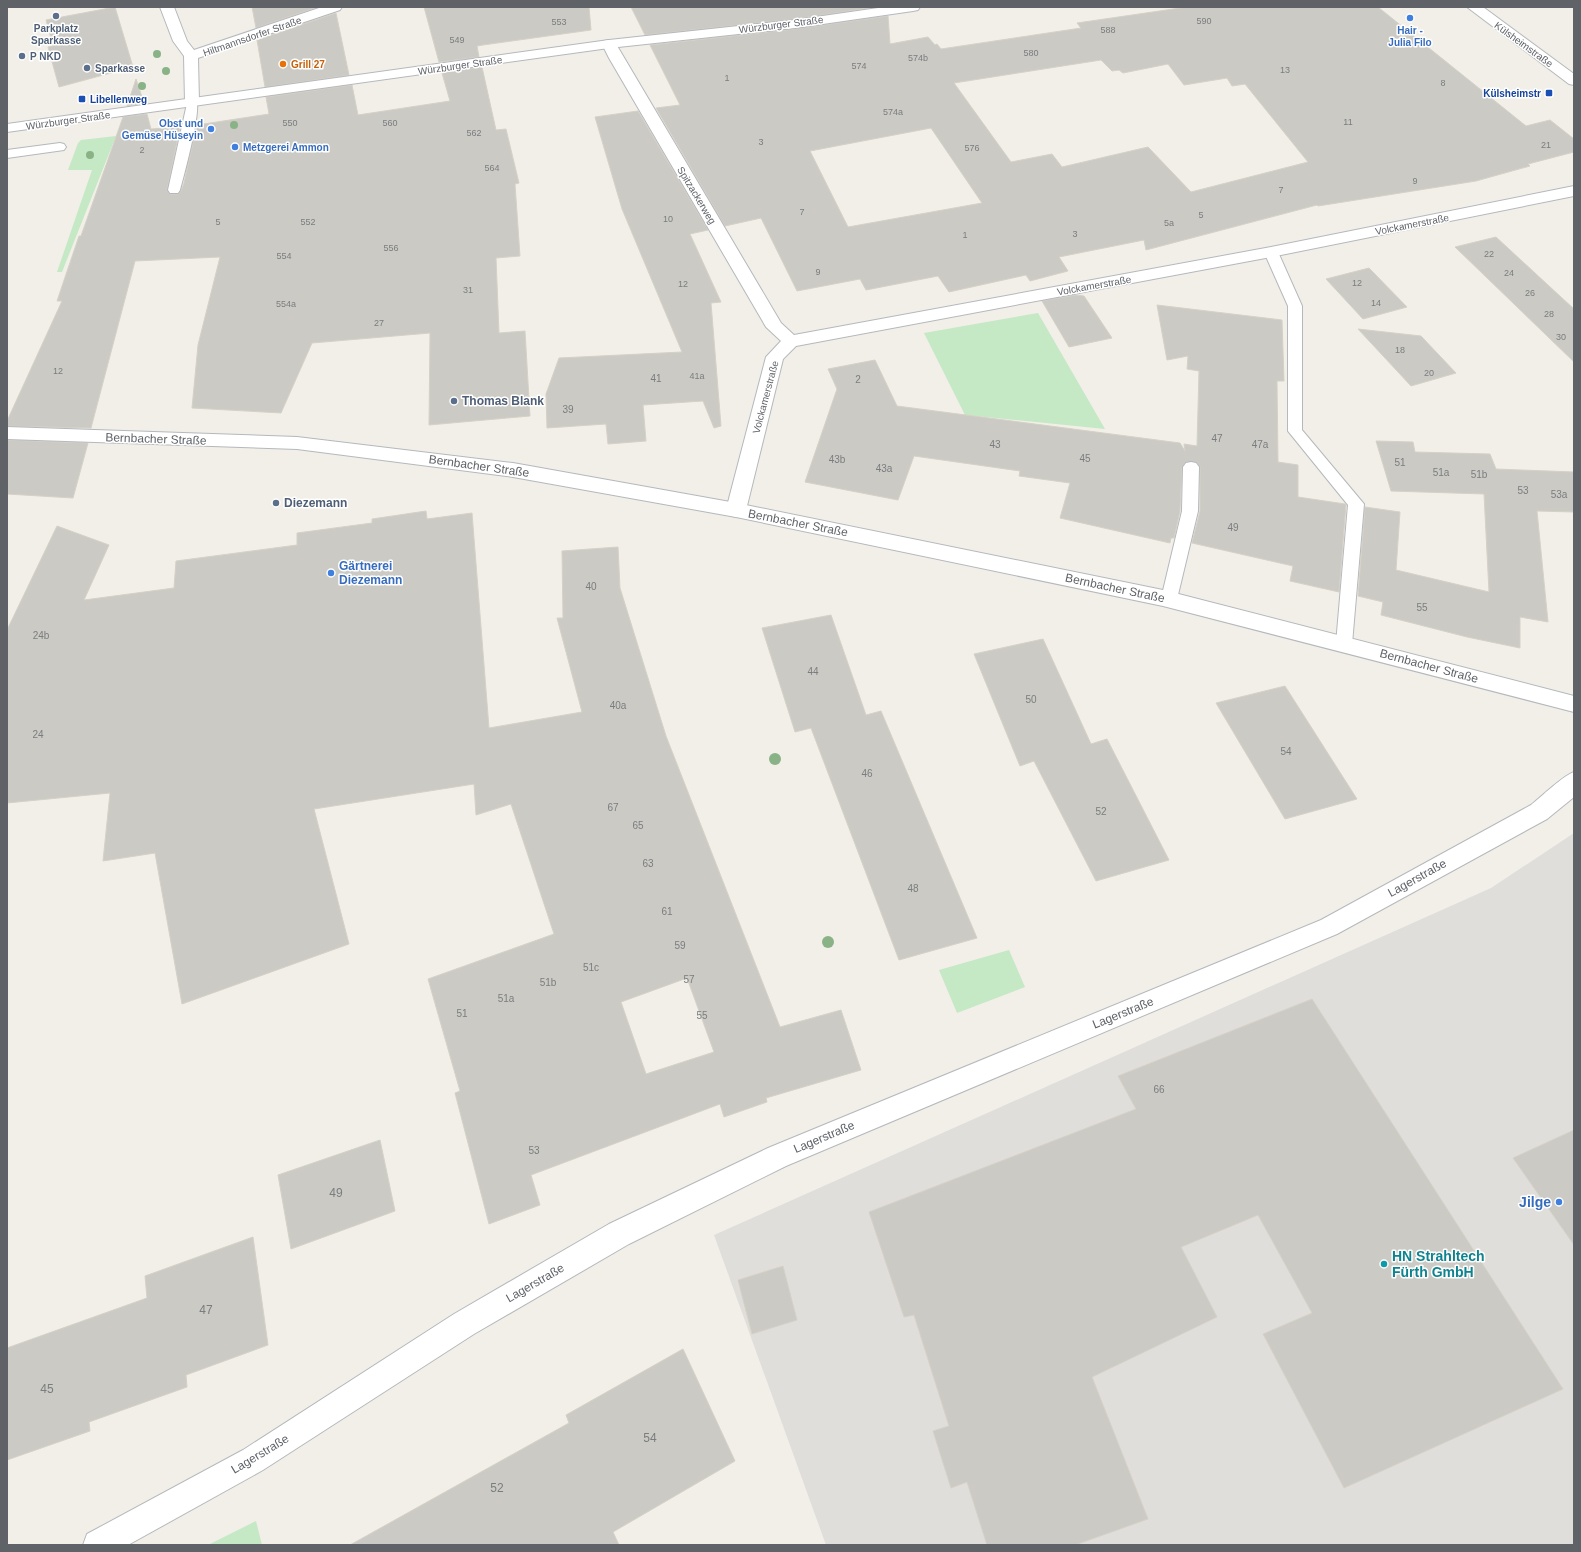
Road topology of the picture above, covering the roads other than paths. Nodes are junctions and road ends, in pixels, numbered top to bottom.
1 (167, 7) edge
2 (336, 7) edge
3 (913, 7) edge
4 (1474, 7) edge
5 (609, 44) junction
6 (191, 56) junction
7 (1574, 81) edge
8 (192, 102) junction
9 (7, 128) edge
10 (60, 147) dead end
11 (7, 154) edge
12 (174, 190) dead end
13 (1574, 191) edge
14 (1271, 252) junction
15 (791, 341) junction
16 (7, 433) edge
17 (1191, 467) dead end
18 (736, 510) junction
19 (1170, 600) junction
20 (1344, 644) junction
21 (1574, 704) edge
22 (1574, 781) edge
23 (98, 1545) edge

1 - 6 street
2 - 6 street, Hiltmannsdorfer Straße
3 - 5 street, Würzburger Straße
4 - 7 street, Külsheimstraße
5 - 8 street, Würzburger Straße
5 - 15 street, Spitzackerweg
6 - 8 street
8 - 9 street, Würzburger Straße
8 - 12 lane
10 - 11 lane
13 - 14 street, Volckamerstraße
14 - 15 street, Volckamerstraße
14 - 20 lane
15 - 18 street, Volckamerstraße
16 - 18 street, Bernbacher Straße
17 - 19 lane
18 - 19 street, Bernbacher Straße
19 - 20 street, Bernbacher Straße
20 - 21 street, Bernbacher Straße
22 - 23 street, Lagerstraße

